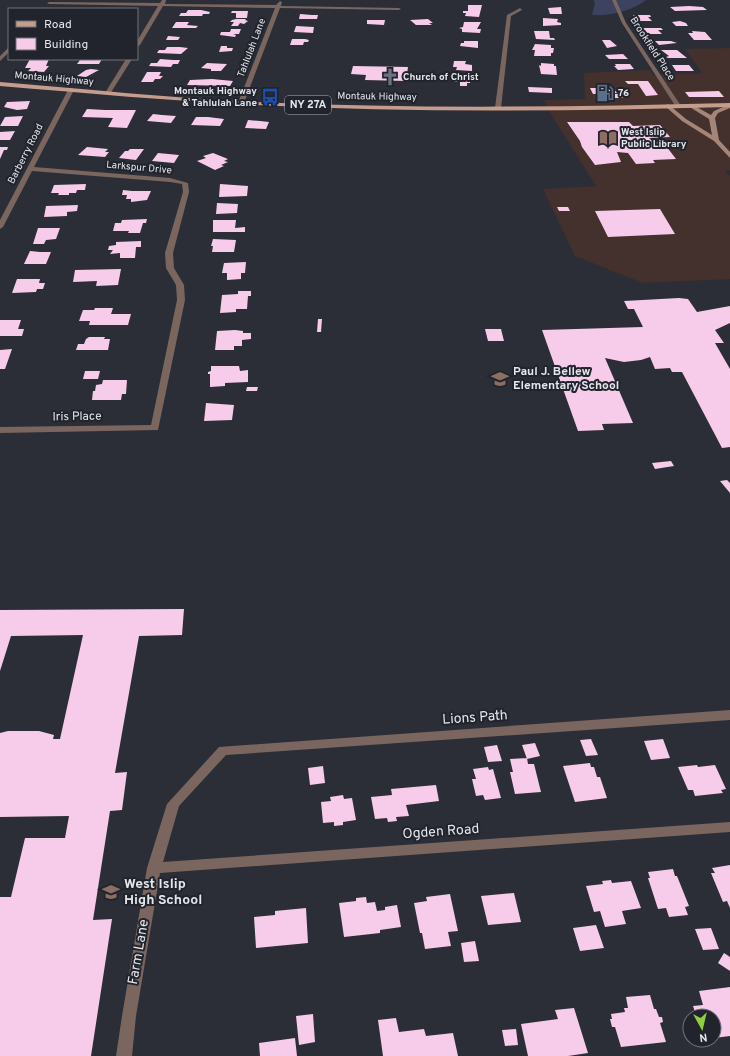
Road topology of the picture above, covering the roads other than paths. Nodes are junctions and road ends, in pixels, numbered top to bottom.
1 (280, 0) edge
2 (614, 0) edge
3 (50, 2) edge
4 (163, 2) edge
5 (278, 7) junction
6 (520, 8) dead end
7 (399, 9) dead end
8 (138, 43) edge
9 (8, 50) edge
10 (0, 59) edge
11 (128, 60) edge
12 (0, 84) edge
13 (71, 90) junction
14 (108, 93) junction
15 (241, 103) junction
16 (668, 106) junction
17 (678, 106) junction
18 (691, 106) junction
19 (730, 106) edge
20 (498, 108) junction
21 (712, 118) junction
22 (684, 120) junction
23 (716, 140) junction
24 (730, 156) edge
25 (30, 169) junction
26 (0, 227) edge
27 (155, 428) joint
28 (0, 430) edge
29 (730, 715) edge
30 (223, 750) joint
31 (730, 827) edge
32 (154, 868) junction
33 (124, 1056) edge

1 - 5 street, Tahlulah Lane
2 - 17 street, Brookfield Place
3 - 4 street
4 - 5 street
4 - 8 street
5 - 7 street
5 - 15 street, Tahlulah Lane
6 - 20 street
9 - 10 street
11 - 14 street
12 - 13 main road, Montauk Highway / NY 27A
13 - 14 main road, Montauk Highway / NY 27A
13 - 25 street, Barberry Road
14 - 15 main road, Montauk Highway / NY 27A
15 - 20 main road, Montauk Highway / NY 27A
16 - 17 main road, Montauk Highway / NY 27A
16 - 20 main road, Montauk Highway / NY 27A
16 - 22 main road
17 - 18 main road, Montauk Highway / NY 27A
18 - 19 main road, Montauk Highway / NY 27A
18 - 21 main road
19 - 21 main road
21 - 22 main road
21 - 23 main road
22 - 23 main road
23 - 24 main road
25 - 26 street, Barberry Road
25 - 27 street, Larkspur Drive
27 - 28 street, Iris Place
29 - 30 street, Lions Path
30 - 32 street, Farm Lane
31 - 32 street, Ogden Road
32 - 33 street, Farm Lane

